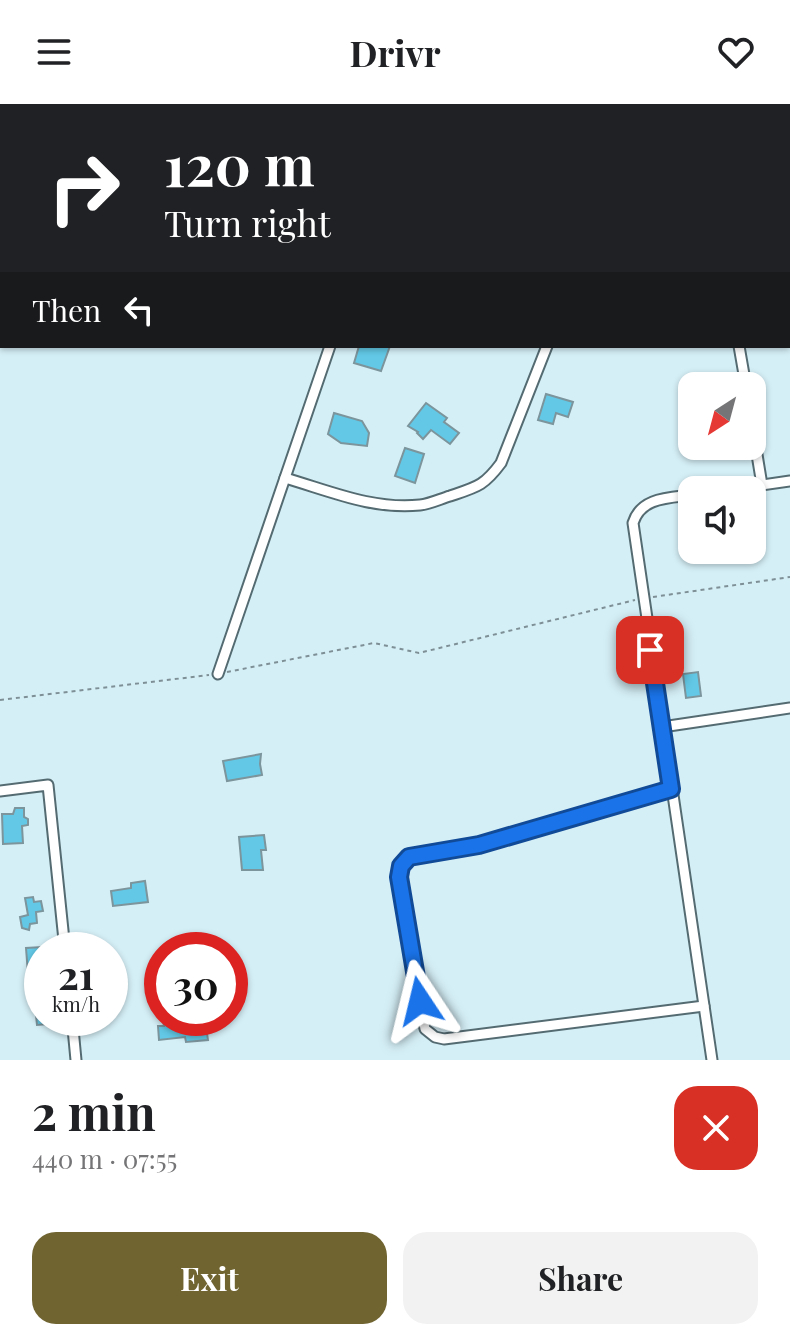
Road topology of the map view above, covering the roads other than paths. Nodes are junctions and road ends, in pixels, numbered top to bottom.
1 (329, 348) edge
2 (546, 348) edge
3 (739, 348) edge
4 (744, 372) edge
5 (285, 478) junction
6 (790, 481) edge
7 (766, 484) edge
8 (678, 497) edge
9 (218, 674) road end
10 (790, 708) edge
11 (662, 727) junction
12 (671, 789) junction
13 (0, 791) edge
14 (63, 932) edge
15 (704, 1006) junction
16 (74, 1036) edge
17 (76, 1060) edge
18 (712, 1060) edge

1 - 5 street
2 - 5 street
3 - 4 street
5 - 9 street
6 - 7 street
8 - 11 street
10 - 11 street
11 - 12 street
12 - 15 street
12 - 15 street
13 - 14 street
15 - 18 street
16 - 17 street

